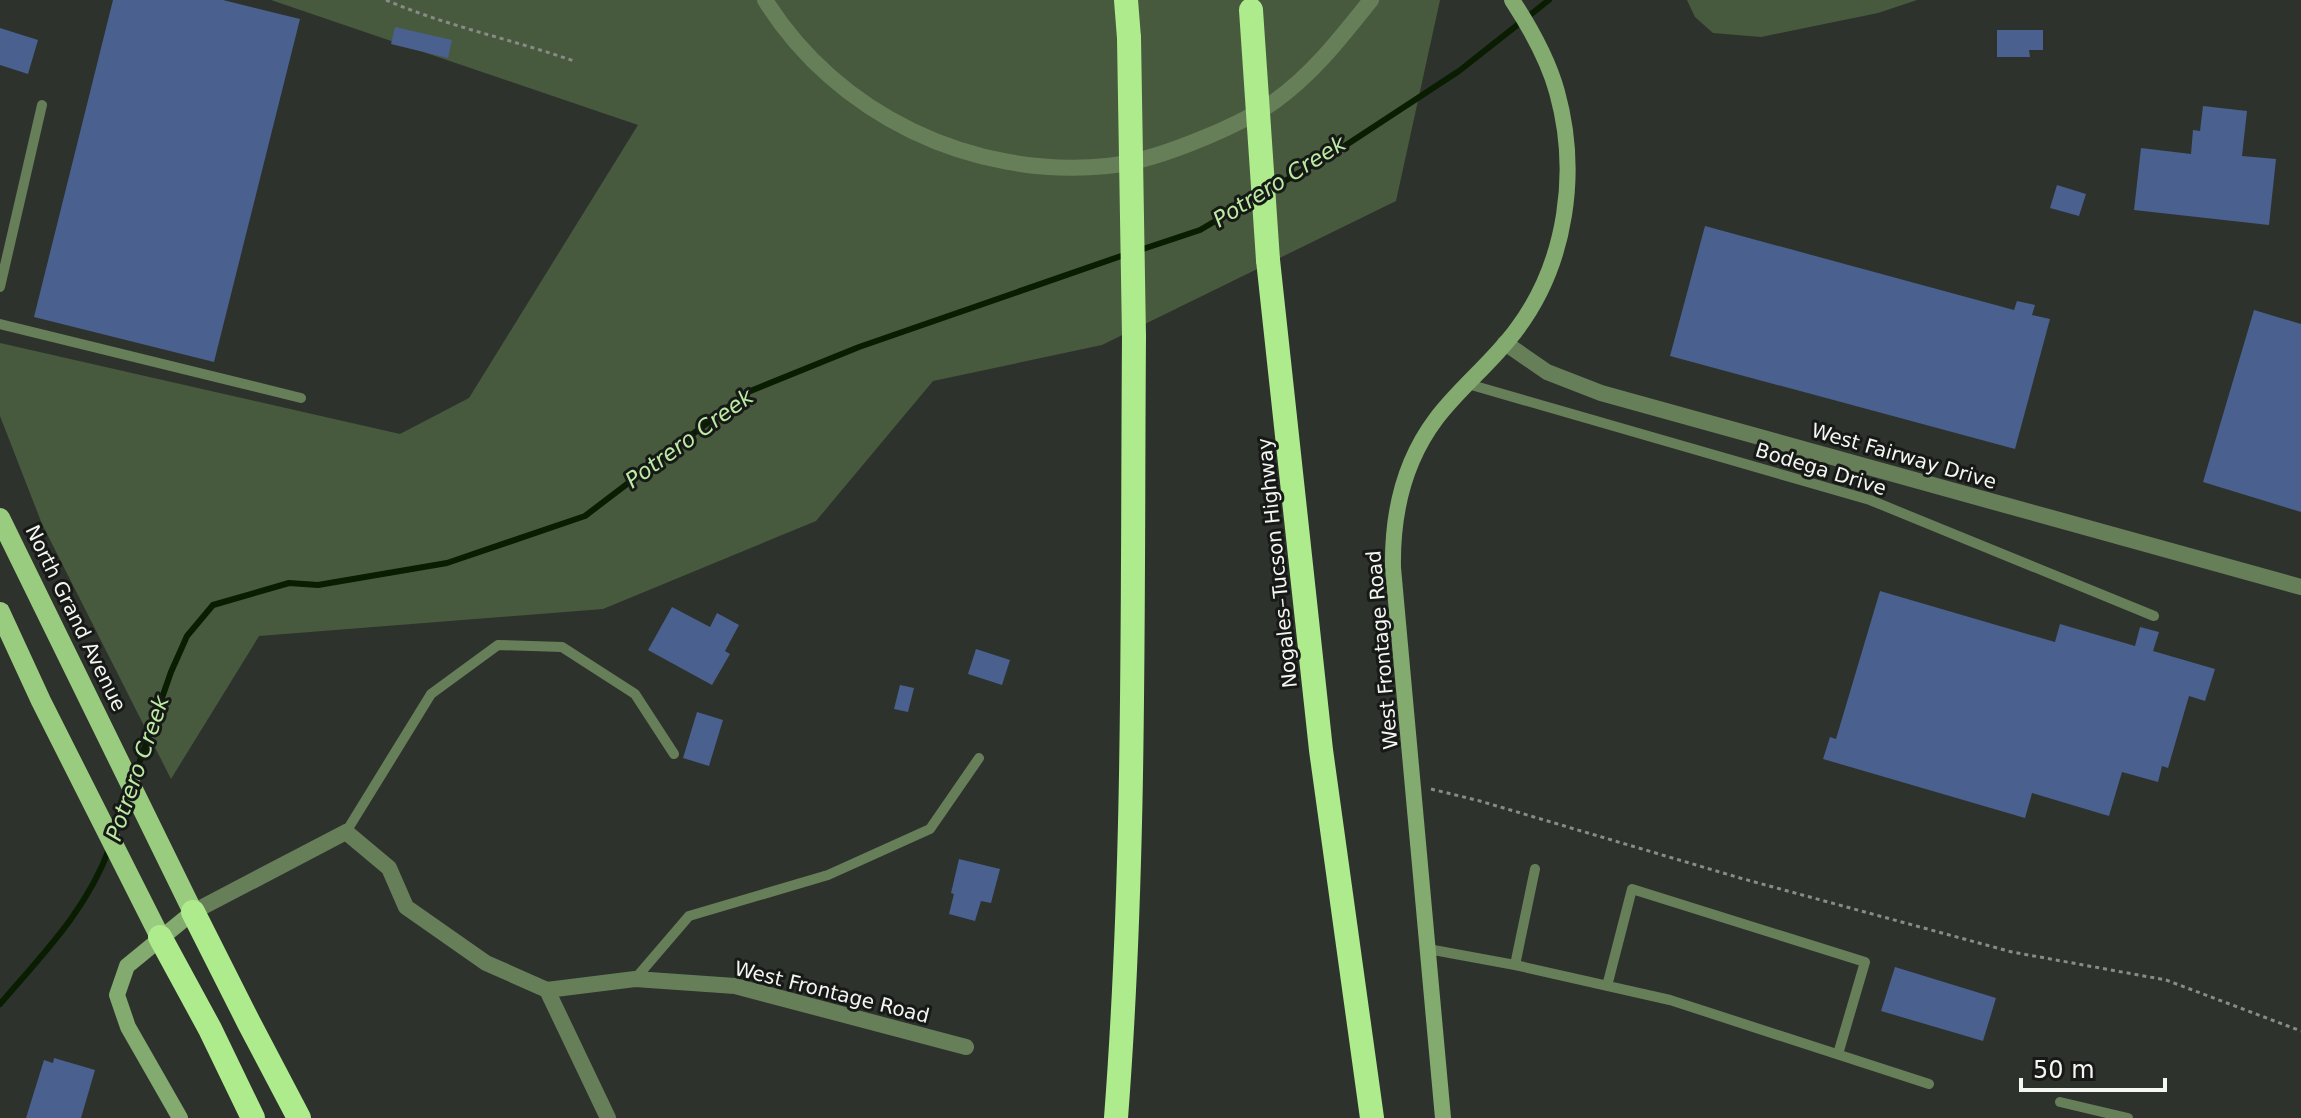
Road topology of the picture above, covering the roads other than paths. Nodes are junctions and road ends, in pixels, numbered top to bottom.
1 (765, 0) edge
2 (1126, 0) edge
3 (1371, 0) edge
4 (1512, 0) edge
5 (1250, 5) edge
6 (42, 105) dead end
7 (0, 287) edge
8 (0, 324) edge
9 (1505, 343) junction
10 (1468, 384) junction
11 (301, 398) dead end
12 (0, 518) edge
13 (2301, 587) edge
14 (0, 612) edge
15 (2154, 616) dead end
16 (674, 754) dead end
17 (979, 758) dead end
18 (346, 832) junction
19 (1535, 869) dead end
20 (193, 912) junction
21 (160, 937) junction
22 (1428, 949) junction
23 (1515, 965) junction
24 (635, 979) junction
25 (1607, 986) junction
26 (547, 990) junction
27 (966, 1047) dead end
28 (1838, 1054) junction
29 (1929, 1084) dead end
30 (2060, 1102) dead end
31 (180, 1118) edge
32 (253, 1118) edge
33 (299, 1118) edge
34 (608, 1118) edge
35 (1116, 1118) edge
36 (1372, 1118) edge
37 (1443, 1118) edge
38 (2128, 1118) edge

1 - 3 street
2 - 35 highway, bridge
4 - 9 street, West Frontage Road
5 - 36 highway, Nogales–Tucson Highway, bridge
6 - 7 lane
8 - 11 lane
9 - 10 street, West Frontage Road
9 - 13 street, West Fairway Drive
10 - 15 lane, Bodega Drive
10 - 22 street, West Frontage Road
12 - 20 main road, North Grand Avenue
14 - 21 main road
16 - 18 lane
17 - 24 lane
18 - 20 street
18 - 26 street
19 - 23 lane
20 - 21 street
20 - 33 highway
21 - 31 street
21 - 32 highway
22 - 23 lane
22 - 37 street, West Frontage Road
23 - 25 lane
24 - 26 street, West Frontage Road
24 - 27 street, West Frontage Road
25 - 28 lane
25 - 28 lane
26 - 34 street
28 - 29 lane
30 - 38 lane

